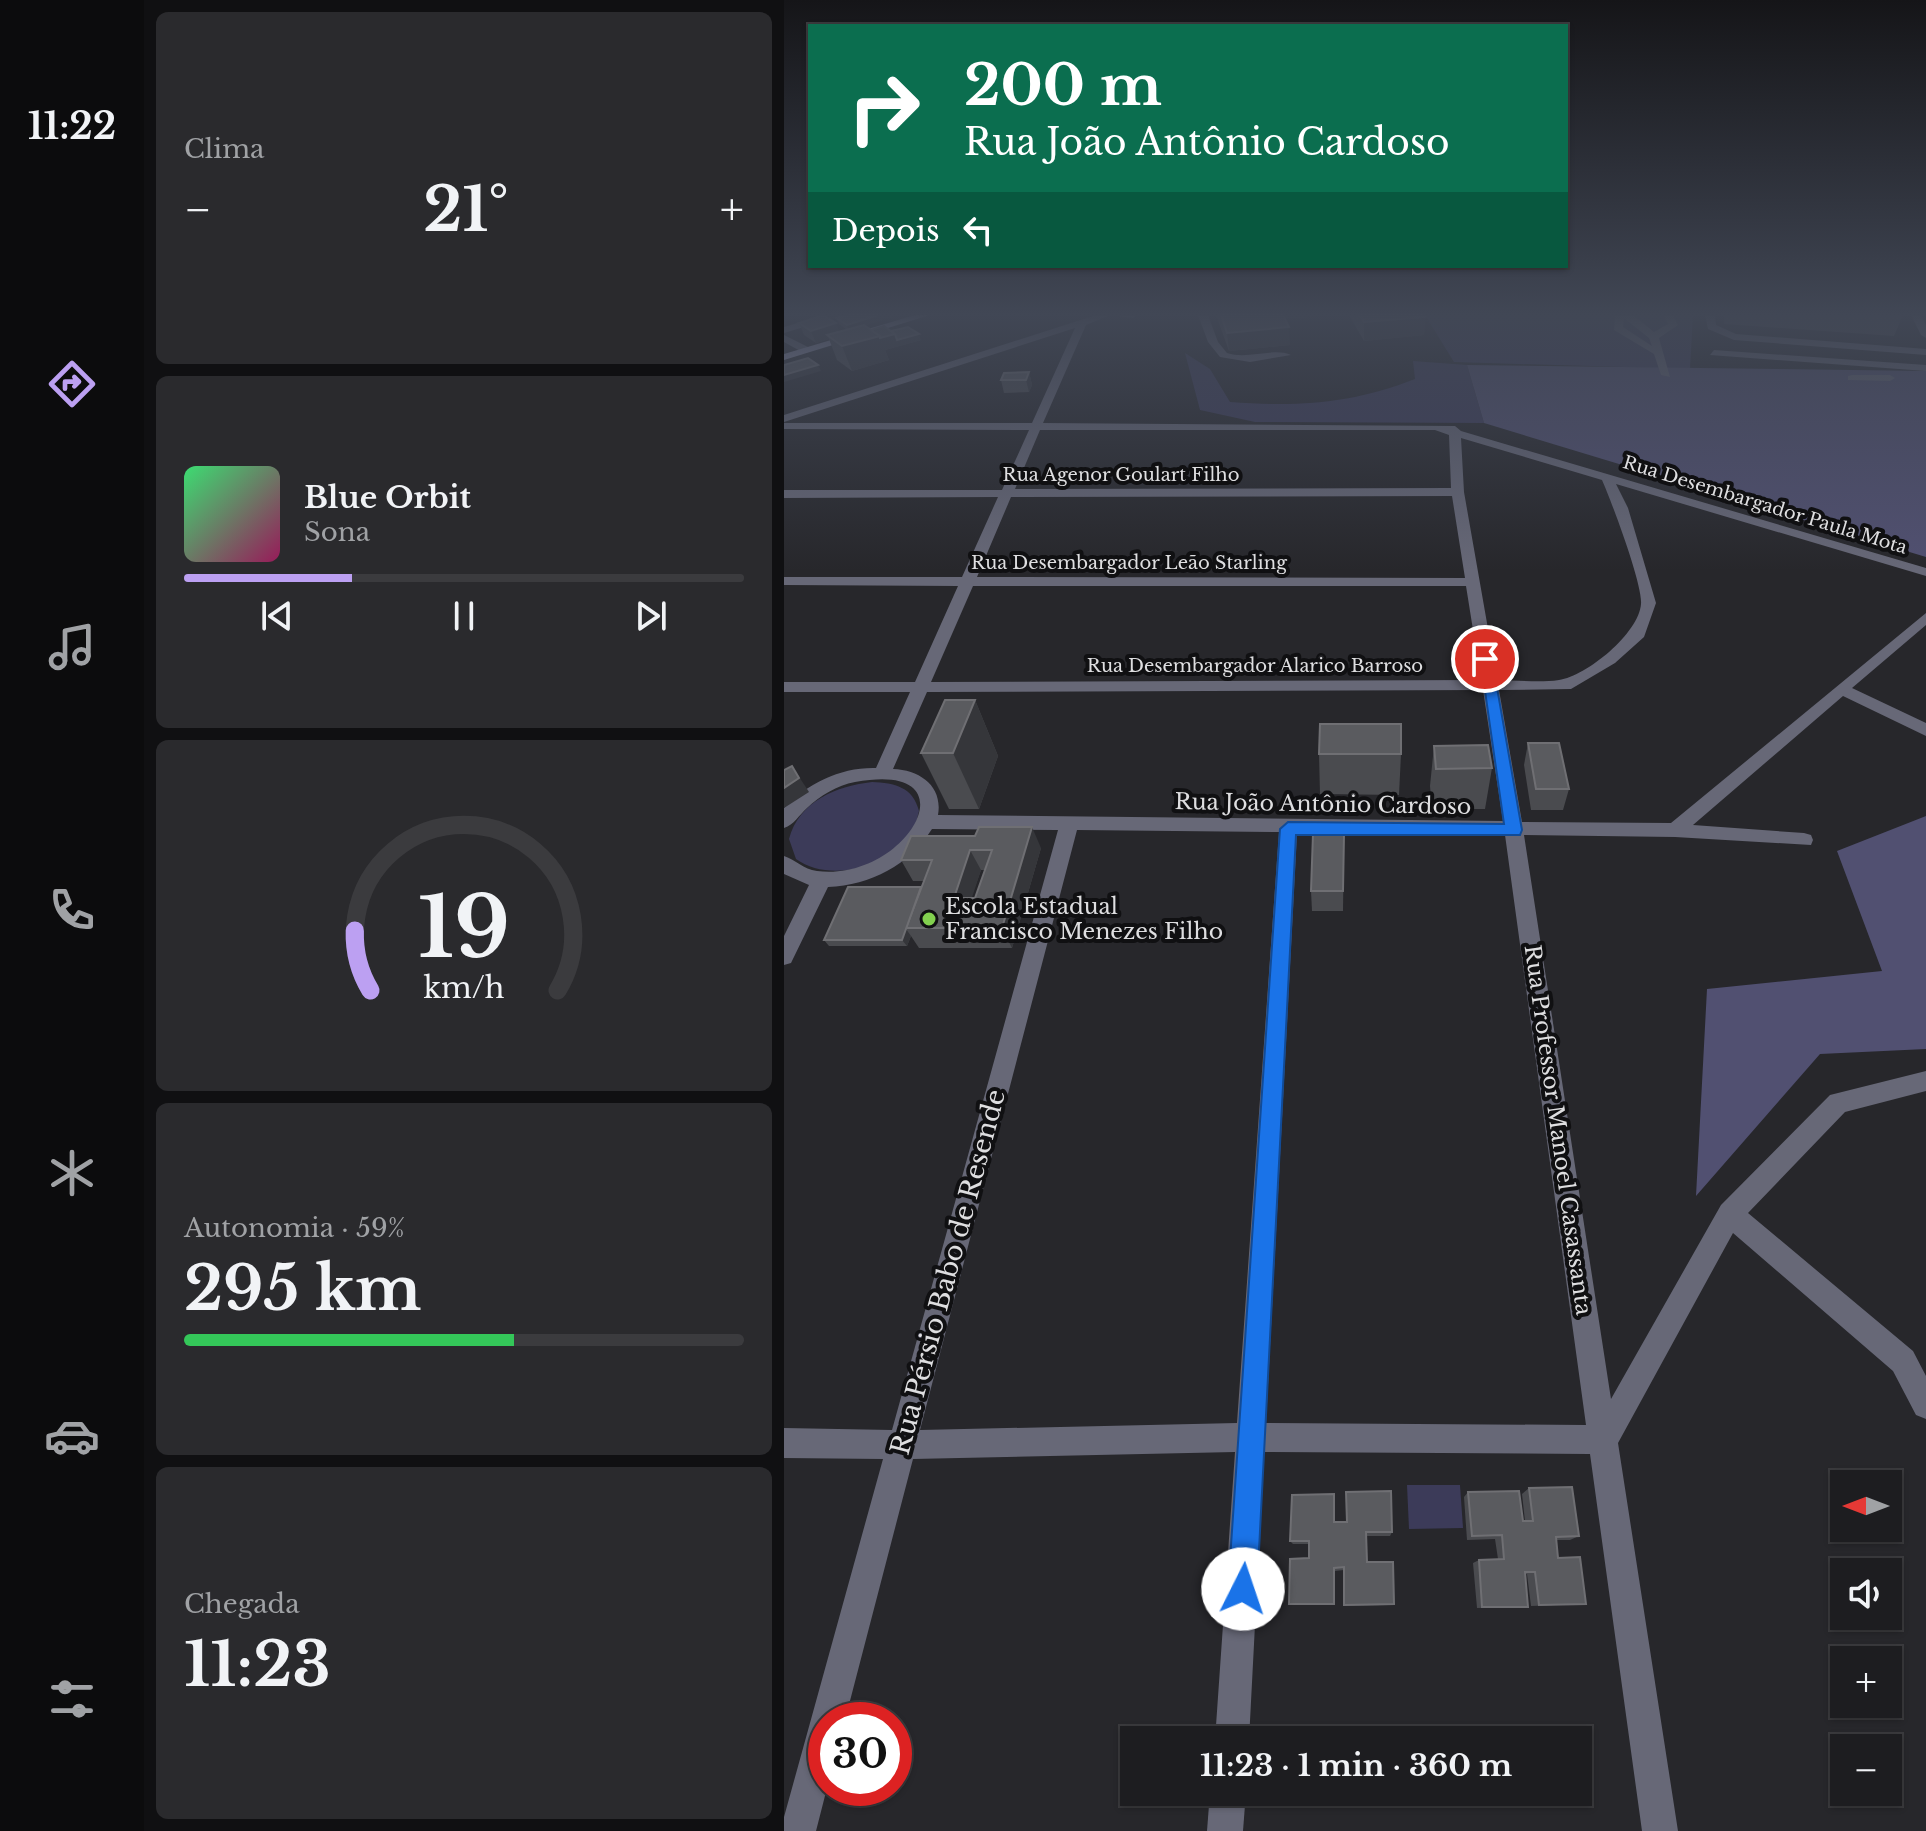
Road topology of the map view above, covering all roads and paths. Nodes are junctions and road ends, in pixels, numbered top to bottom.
1 (842, 400) edge
2 (1050, 400) edge
3 (784, 419) edge
4 (1040, 425) junction
5 (784, 426) edge
6 (1455, 429) junction
7 (1606, 476) junction
8 (1458, 492) junction
9 (784, 494) edge
10 (1007, 494) junction
11 (1926, 572) edge
12 (784, 581) edge
13 (967, 581) junction
14 (1474, 582) junction
15 (1926, 617) edge
16 (1489, 685) junction
17 (919, 686) junction
18 (784, 687) edge
19 (1841, 689) junction
20 (1926, 730) edge
21 (883, 772) junction
22 (784, 821) edge
23 (930, 822) junction
24 (1069, 824) junction
25 (1288, 829) junction
26 (1514, 830) junction
27 (1675, 830) junction
28 (1804, 840) dead end
29 (784, 863) edge
30 (821, 880) junction
31 (784, 957) edge
32 (1926, 1081) edge
33 (1730, 1214) junction
34 (1926, 1405) edge
35 (1253, 1437) junction
36 (1604, 1440) junction
37 (784, 1443) edge
38 (901, 1445) junction
39 (833, 1702) edge
40 (1233, 1726) edge
41 (808, 1794) edge
42 (1227, 1806) edge
43 (798, 1831) edge
44 (1225, 1831) edge
45 (1660, 1831) edge

1 - 3 street
2 - 4 street
4 - 5 street, Rua Desembargador Paula Mota
4 - 6 street, Rua Desembargador Paula Mota
4 - 10 street
6 - 7 street, Rua Desembargador Paula Mota
6 - 8 street, Rua Professor Manoel Casassanta
7 - 11 street, Rua Desembargador Paula Mota
7 - 16 street, Rua Desembargador Alarico Barroso
8 - 10 street, Rua Agenor Goulart Filho
8 - 14 street, Rua Professor Manoel Casassanta
9 - 10 street, Rua Agenor Goulart Filho
10 - 13 street
12 - 13 street, Rua Desembargador Leão Starling
13 - 14 street, Rua Desembargador Leão Starling
13 - 17 street
14 - 16 street, Rua Professor Manoel Casassanta
15 - 19 street
16 - 17 street, Rua Desembargador Alarico Barroso
16 - 26 street, Rua Professor Manoel Casassanta
17 - 18 street, Rua Desembargador Alarico Barroso
17 - 21 street
19 - 20 street
19 - 27 street
21 - 22 street
21 - 23 street
23 - 24 street, Rua João Antônio Cardoso
23 - 30 street
24 - 25 street, Rua João Antônio Cardoso
24 - 38 street, Rua Pérsio Babo de Resende
25 - 26 street, Rua João Antônio Cardoso
25 - 35 street
26 - 27 street, Rua João Antônio Cardoso
26 - 36 street, Rua Professor Manoel Casassanta
27 - 28 street, Rua João Antônio Cardoso
29 - 30 street
30 - 31 street
32 - 33 street
33 - 34 street
33 - 36 street
35 - 36 street
35 - 38 street
35 - 40 street
36 - 45 street, Rua Professor Manoel Casassanta
37 - 38 street
38 - 39 street, Rua Pérsio Babo de Resende
41 - 43 street
42 - 44 street

